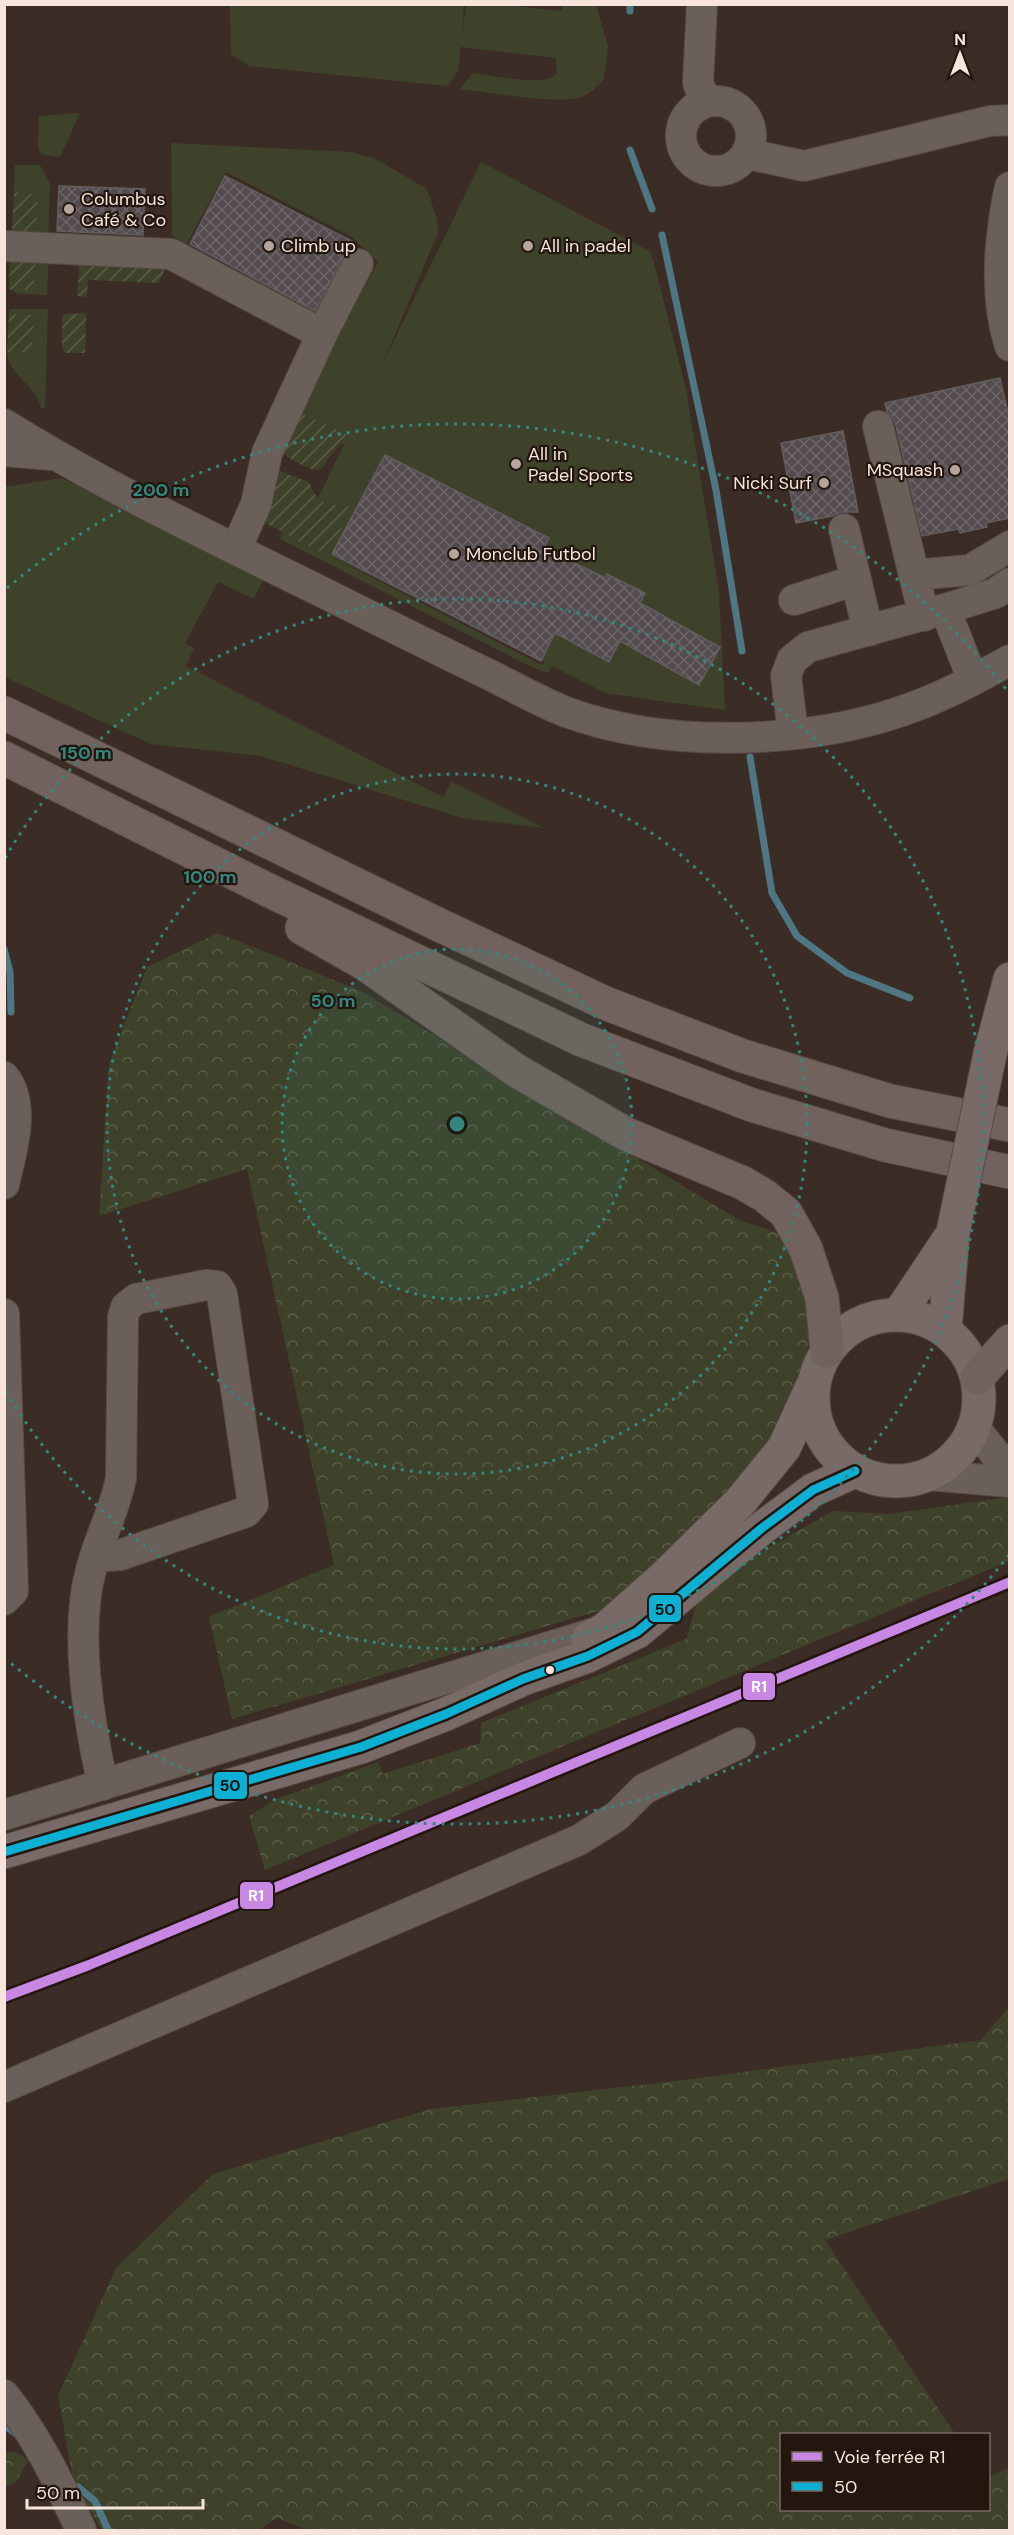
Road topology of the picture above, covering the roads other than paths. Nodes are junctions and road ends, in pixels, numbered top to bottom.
1 (702, 4) edge
2 (706, 102) junction
3 (1010, 120) edge
4 (748, 154) junction
5 (1010, 187) edge
6 (4, 246) edge
7 (358, 264) dead end
8 (322, 333) junction
9 (1010, 346) edge
10 (4, 424) edge
11 (878, 426) dead end
12 (4, 452) edge
13 (57, 456) junction
14 (844, 529) dead end
15 (1010, 546) edge
16 (236, 549) junction
17 (914, 575) junction
18 (856, 580) junction
19 (1010, 583) edge
20 (794, 600) dead end
21 (934, 613) junction
22 (868, 631) junction
23 (1010, 660) edge
24 (973, 680) junction
25 (4, 713) edge
26 (793, 733) junction
27 (4, 759) edge
28 (433, 922) junction
29 (1010, 979) edge
30 (4, 1077) edge
31 (1010, 1102) edge
32 (1010, 1125) edge
33 (1010, 1172) edge
34 (4, 1184) edge
35 (953, 1232) junction
36 (4, 1314) edge
37 (899, 1314) junction
38 (945, 1331) junction
39 (1010, 1341) edge
40 (827, 1351) junction
41 (977, 1378) junction
42 (813, 1385) junction
43 (974, 1427) junction
44 (1010, 1463) edge
45 (855, 1471) junction
46 (928, 1475) junction
47 (1010, 1482) edge
48 (95, 1557) junction
49 (4, 1600) edge
50 (604, 1630) junction
51 (523, 1679) junction
52 (740, 1743) dead end
53 (103, 1785) junction
54 (4, 1815) edge
55 (4, 1852) edge
56 (4, 2087) edge
57 (4, 2395) edge
58 (81, 2530) edge

1 - 2 street
2 - 4 street
2 - 4 street
3 - 4 street
5 - 9 street
6 - 8 street
7 - 8 street
8 - 16 street
10 - 13 street
11 - 17 street
12 - 13 street
13 - 16 street
14 - 18 street
15 - 17 street
16 - 26 street
17 - 21 street
18 - 20 street
18 - 22 street
19 - 21 street
21 - 22 street
21 - 24 street
22 - 26 street
23 - 24 street
24 - 26 street
25 - 28 highway
27 - 33 highway
27 - 40 highway
28 - 31 highway
28 - 32 highway
29 - 35 main road, bridge
30 - 34 street
35 - 37 main road
35 - 38 main road
36 - 49 street
37 - 38 main road
37 - 40 main road
38 - 41 main road
39 - 41 highway
40 - 42 main road
41 - 43 main road
42 - 45 main road
42 - 50 main road
43 - 44 street
43 - 46 main road
45 - 46 main road
45 - 51 main road
46 - 47 street
48 - 48 street
48 - 53 street
50 - 51 main road
50 - 53 street
51 - 55 main road
52 - 56 street
53 - 54 street
57 - 58 street

